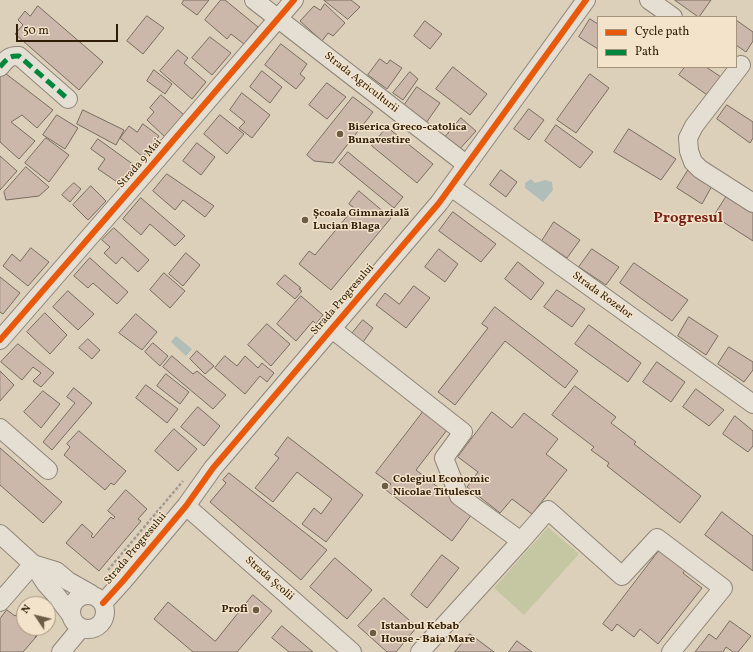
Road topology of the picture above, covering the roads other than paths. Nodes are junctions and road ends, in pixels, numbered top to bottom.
1 (254, 0) edge
2 (294, 0) edge
3 (586, 0) edge
4 (649, 0) edge
5 (672, 16) edge
6 (278, 18) junction
7 (0, 67) edge
8 (743, 67) edge
9 (68, 99) dead end
10 (467, 165) junction
11 (451, 187) junction
12 (753, 203) edge
13 (332, 329) junction
14 (0, 340) edge
15 (753, 404) edge
16 (0, 428) edge
17 (48, 470) dead end
18 (186, 506) junction
19 (0, 534) edge
20 (521, 541) junction
21 (33, 564) junction
22 (97, 599) junction
23 (0, 602) edge
24 (76, 621) junction
25 (61, 652) edge
26 (352, 652) edge
27 (420, 652) edge
28 (671, 652) edge

1 - 6 street, Strada Agriculturii
2 - 6 street, Strada 9 Mai
3 - 10 street, Strada Progresului
4 - 5 street
6 - 10 street, Strada Agriculturii
6 - 14 street, Strada 9 Mai
7 - 9 street
8 - 12 street
10 - 11 street, Strada Progresului
11 - 13 street, Strada Progresului
11 - 15 street, Strada Rozelor
13 - 18 street, Strada Progresului
13 - 20 street
16 - 17 street
18 - 22 street, Strada Progresului
18 - 26 street, Strada Școlii
19 - 21 street
20 - 27 street
20 - 28 street
21 - 22 street
21 - 23 street
21 - 24 street
22 - 24 street, Strada Progresului
22 - 24 street
24 - 25 street, Strada Progresului

